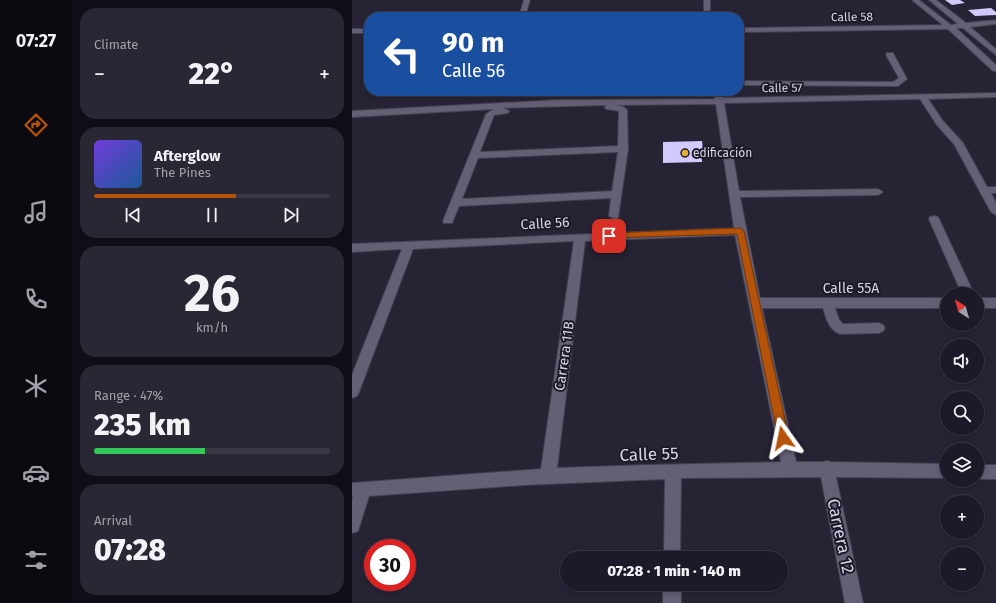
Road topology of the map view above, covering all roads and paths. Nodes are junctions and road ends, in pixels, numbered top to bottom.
1 (527, 0) edge
2 (707, 0) edge
3 (915, 0) edge
4 (932, 0) edge
5 (523, 12) edge
6 (707, 12) edge
7 (996, 22) edge
8 (964, 25) junction
9 (950, 26) junction
10 (744, 30) edge
11 (352, 31) edge
12 (364, 31) edge
13 (996, 53) edge
14 (890, 55) dead end
15 (996, 69) edge
16 (744, 83) edge
17 (996, 95) edge
18 (719, 96) edge
19 (922, 97) junction
20 (557, 103) junction
21 (541, 104) junction
22 (352, 114) edge
23 (623, 149) junction
24 (474, 155) junction
25 (983, 190) junction
26 (996, 190) edge
27 (878, 192) dead end
28 (617, 194) junction
29 (734, 194) junction
30 (454, 203) junction
31 (996, 212) edge
32 (614, 216) dead end
33 (934, 218) dead end
34 (448, 221) dead end
35 (740, 231) junction
36 (580, 237) junction
37 (409, 245) junction
38 (352, 248) edge
39 (965, 287) edge
40 (755, 303) junction
41 (828, 303) junction
42 (940, 303) edge
43 (984, 303) edge
44 (996, 304) edge
45 (879, 328) dead end
46 (352, 392) edge
47 (790, 468) junction
48 (827, 468) junction
49 (940, 471) edge
50 (673, 472) junction
51 (984, 472) edge
52 (996, 472) edge
53 (548, 476) junction
54 (358, 489) edge
55 (352, 525) edge
56 (672, 551) edge
57 (672, 591) edge
58 (672, 603) edge
59 (854, 603) edge

1 - 5 street
2 - 6 street
3 - 9 street
4 - 8 street
7 - 8 street, Calle 58
8 - 9 street, Calle 58
8 - 13 street
9 - 10 street, Calle 58
9 - 15 street
11 - 12 street
14 - 16 street
17 - 19 street, Calle 57
18 - 19 street, Calle 57
18 - 20 street, Calle 57
18 - 29 street
19 - 25 street
20 - 21 street, Calle 57
20 - 23 street
21 - 22 street, Calle 57
21 - 24 street
23 - 24 street
23 - 28 street
24 - 30 street
25 - 26 street
25 - 31 street
27 - 29 street
28 - 30 street
28 - 32 street
29 - 35 street
30 - 34 street
33 - 39 street
35 - 36 street, Calle 56
35 - 40 street
36 - 37 street, Calle 56
36 - 53 street, Carrera 11B
37 - 38 street, Calle 56
37 - 46 street
40 - 41 street, Calle 55A
40 - 47 street
41 - 42 street, Calle 55A
41 - 45 street
43 - 44 street
47 - 48 street, Calle 55
47 - 50 street, Calle 55
48 - 49 street, Calle 55
48 - 59 street, Carrera 12
50 - 53 street, Calle 55
50 - 56 street
51 - 52 street
53 - 54 street, Calle 55
54 - 55 street
57 - 58 street

